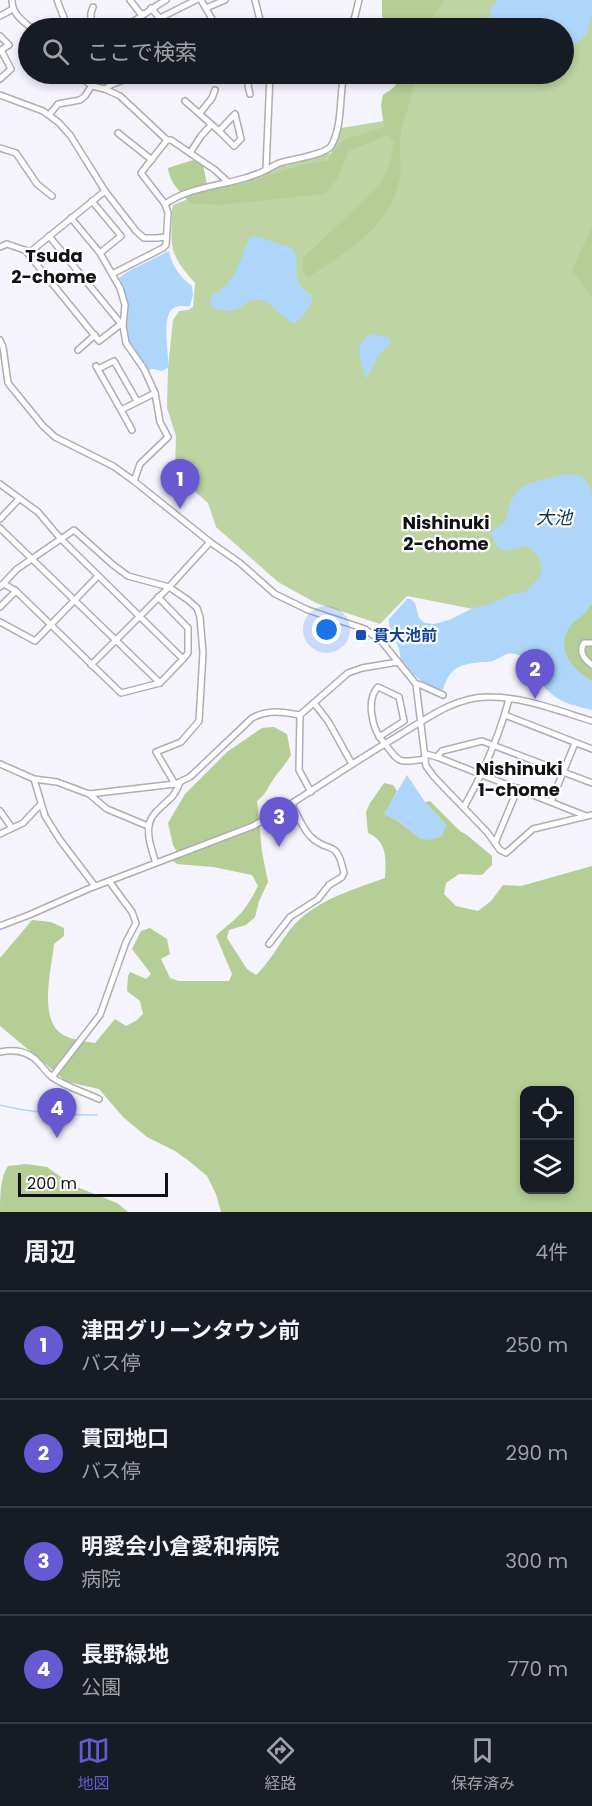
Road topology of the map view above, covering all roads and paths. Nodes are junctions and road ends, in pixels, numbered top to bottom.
1 (12, 0) edge
2 (57, 0) edge
3 (130, 0) edge
4 (166, 0) edge
5 (199, 0) edge
6 (225, 0) edge
7 (255, 0) edge
8 (359, 0) edge
9 (93, 6) dead end
10 (151, 8) junction
11 (206, 8) junction
12 (13, 9) junction
13 (144, 14) junction
14 (0, 16) edge
15 (19, 18) edge
16 (64, 18) edge
17 (90, 18) edge
18 (141, 18) edge
19 (160, 18) joint
20 (212, 18) edge
21 (260, 18) edge
22 (354, 18) edge
23 (0, 36) edge
24 (1, 51) edge
25 (0, 79) edge
26 (90, 84) edge
27 (114, 84) edge
28 (248, 84) edge
29 (270, 84) edge
30 (343, 84) edge
31 (92, 86) junction
32 (105, 89) junction
33 (215, 90) dead end
34 (250, 94) dead end
35 (0, 95) edge
36 (185, 101) dead end
37 (200, 113) junction
38 (50, 116) junction
39 (212, 125) junction
40 (219, 131) junction
41 (118, 133) dead end
42 (167, 140) junction
43 (0, 148) edge
44 (190, 153) junction
45 (152, 160) junction
46 (266, 170) junction
47 (228, 182) junction
48 (105, 191) junction
49 (52, 196) dead end
50 (92, 201) junction
51 (165, 204) junction
52 (71, 218) junction
53 (132, 226) junction
54 (49, 236) junction
55 (120, 236) junction
56 (166, 237) junction
57 (0, 247) edge
58 (25, 250) junction
59 (100, 253) junction
60 (112, 274) junction
61 (122, 325) junction
62 (95, 335) junction
63 (0, 340) edge
64 (78, 350) dead end
65 (155, 393) junction
66 (137, 401) junction
67 (121, 410) junction
68 (132, 430) dead end
69 (134, 481) junction
70 (0, 484) edge
71 (19, 498) junction
72 (0, 519) edge
73 (0, 528) edge
74 (60, 538) junction
75 (210, 542) junction
76 (32, 558) junction
77 (98, 576) junction
78 (2, 585) edge
79 (169, 587) junction
80 (16, 591) junction
81 (158, 597) junction
82 (75, 601) junction
83 (0, 607) edge
84 (138, 617) junction
85 (0, 622) edge
86 (51, 625) junction
87 (116, 640) junction
88 (592, 643) edge
89 (183, 659) junction
90 (398, 662) junction
91 (91, 664) junction
92 (592, 665) edge
93 (160, 683) junction
94 (416, 684) junction
95 (443, 695) dead end
96 (509, 699) junction
97 (314, 703) junction
98 (300, 715) junction
99 (505, 716) junction
100 (592, 721) edge
101 (421, 722) junction
102 (379, 737) junction
103 (575, 743) junction
104 (385, 744) junction
105 (494, 745) junction
106 (592, 749) edge
107 (425, 757) junction
108 (436, 757) junction
109 (0, 764) edge
110 (352, 765) junction
111 (563, 771) junction
112 (482, 776) junction
113 (34, 779) junction
114 (178, 783) junction
115 (592, 783) edge
116 (518, 789) junction
117 (311, 792) junction
118 (89, 794) junction
119 (551, 802) junction
120 (41, 804) junction
121 (292, 804) junction
122 (464, 807) junction
123 (0, 811) edge
124 (589, 815) edge
125 (148, 826) junction
126 (12, 828) junction
127 (0, 834) edge
128 (495, 843) junction
129 (156, 863) junction
130 (109, 881) junction
131 (95, 886) junction
132 (0, 926) edge
133 (269, 944) dead end
134 (0, 1052) edge
135 (52, 1077) junction
136 (99, 1100) dead end

1 - 12 street
2 - 16 street
3 - 13 street
4 - 10 street
5 - 11 street
5 - 19 street
6 - 11 street
7 - 21 street
8 - 22 street
9 - 17 street
10 - 13 street
10 - 19 street
11 - 20 street
12 - 14 street
12 - 15 street
13 - 18 street
23 - 24 street
24 - 25 street
26 - 31 street
27 - 32 street
28 - 34 street
29 - 46 street
30 - 46 street
31 - 32 street
31 - 38 street
32 - 42 street
33 - 37 street
35 - 38 street
36 - 37 street
37 - 39 street
38 - 48 street
39 - 40 street
39 - 44 street
40 - 40 street
41 - 45 street
42 - 44 street
42 - 45 street
43 - 49 street
44 - 47 street
45 - 51 street
46 - 47 street
47 - 51 street
48 - 50 street
48 - 53 street
50 - 52 street
50 - 55 street
51 - 56 street
52 - 54 street
52 - 59 street
53 - 55 street
53 - 56 street
54 - 58 street
54 - 61 street
55 - 59 street
56 - 60 street
57 - 58 street
58 - 62 street
59 - 60 street
60 - 61 street
61 - 62 street
61 - 65 street
62 - 64 street
63 - 69 street
65 - 66 street
65 - 69 street
66 - 67 street
66 - 67 street
67 - 68 street
69 - 75 street
70 - 71 street
71 - 72 street
71 - 74 street
73 - 76 street
74 - 76 street
74 - 77 street
74 - 79 street
75 - 79 street
75 - 90 street
76 - 78 street
76 - 82 street
77 - 82 street
77 - 84 street
78 - 80 street
79 - 81 street
79 - 114 street
80 - 83 street
80 - 86 street
81 - 84 street
81 - 89 street
82 - 86 street
82 - 87 street
84 - 87 street
84 - 89 street
85 - 86 street
86 - 91 street
87 - 91 street
87 - 93 street
88 - 92 street
89 - 93 street
90 - 94 street
90 - 97 street
91 - 93 street
94 - 95 street
94 - 101 street
96 - 99 street
96 - 100 street
96 - 101 street
97 - 98 street
97 - 110 street
98 - 114 street
98 - 117 street
99 - 103 street
99 - 105 street
101 - 104 street
101 - 107 street
102 - 102 street
102 - 104 street
103 - 106 street
103 - 111 street
104 - 107 street
104 - 110 street
105 - 108 street
105 - 111 street
105 - 112 street
107 - 108 street
107 - 122 street
108 - 112 street
109 - 113 street
110 - 117 street
111 - 115 street
111 - 119 street
112 - 116 street
112 - 122 street
113 - 118 street
113 - 120 street
114 - 118 street
114 - 125 street
116 - 119 street
116 - 128 street
117 - 121 street
118 - 125 street
119 - 124 street
120 - 126 street
120 - 131 street
121 - 129 street
121 - 133 street
122 - 128 street
123 - 126 street
124 - 128 street
125 - 129 street
126 - 127 street
129 - 130 street
130 - 131 street
130 - 135 street
131 - 132 street
134 - 135 street
135 - 136 street

